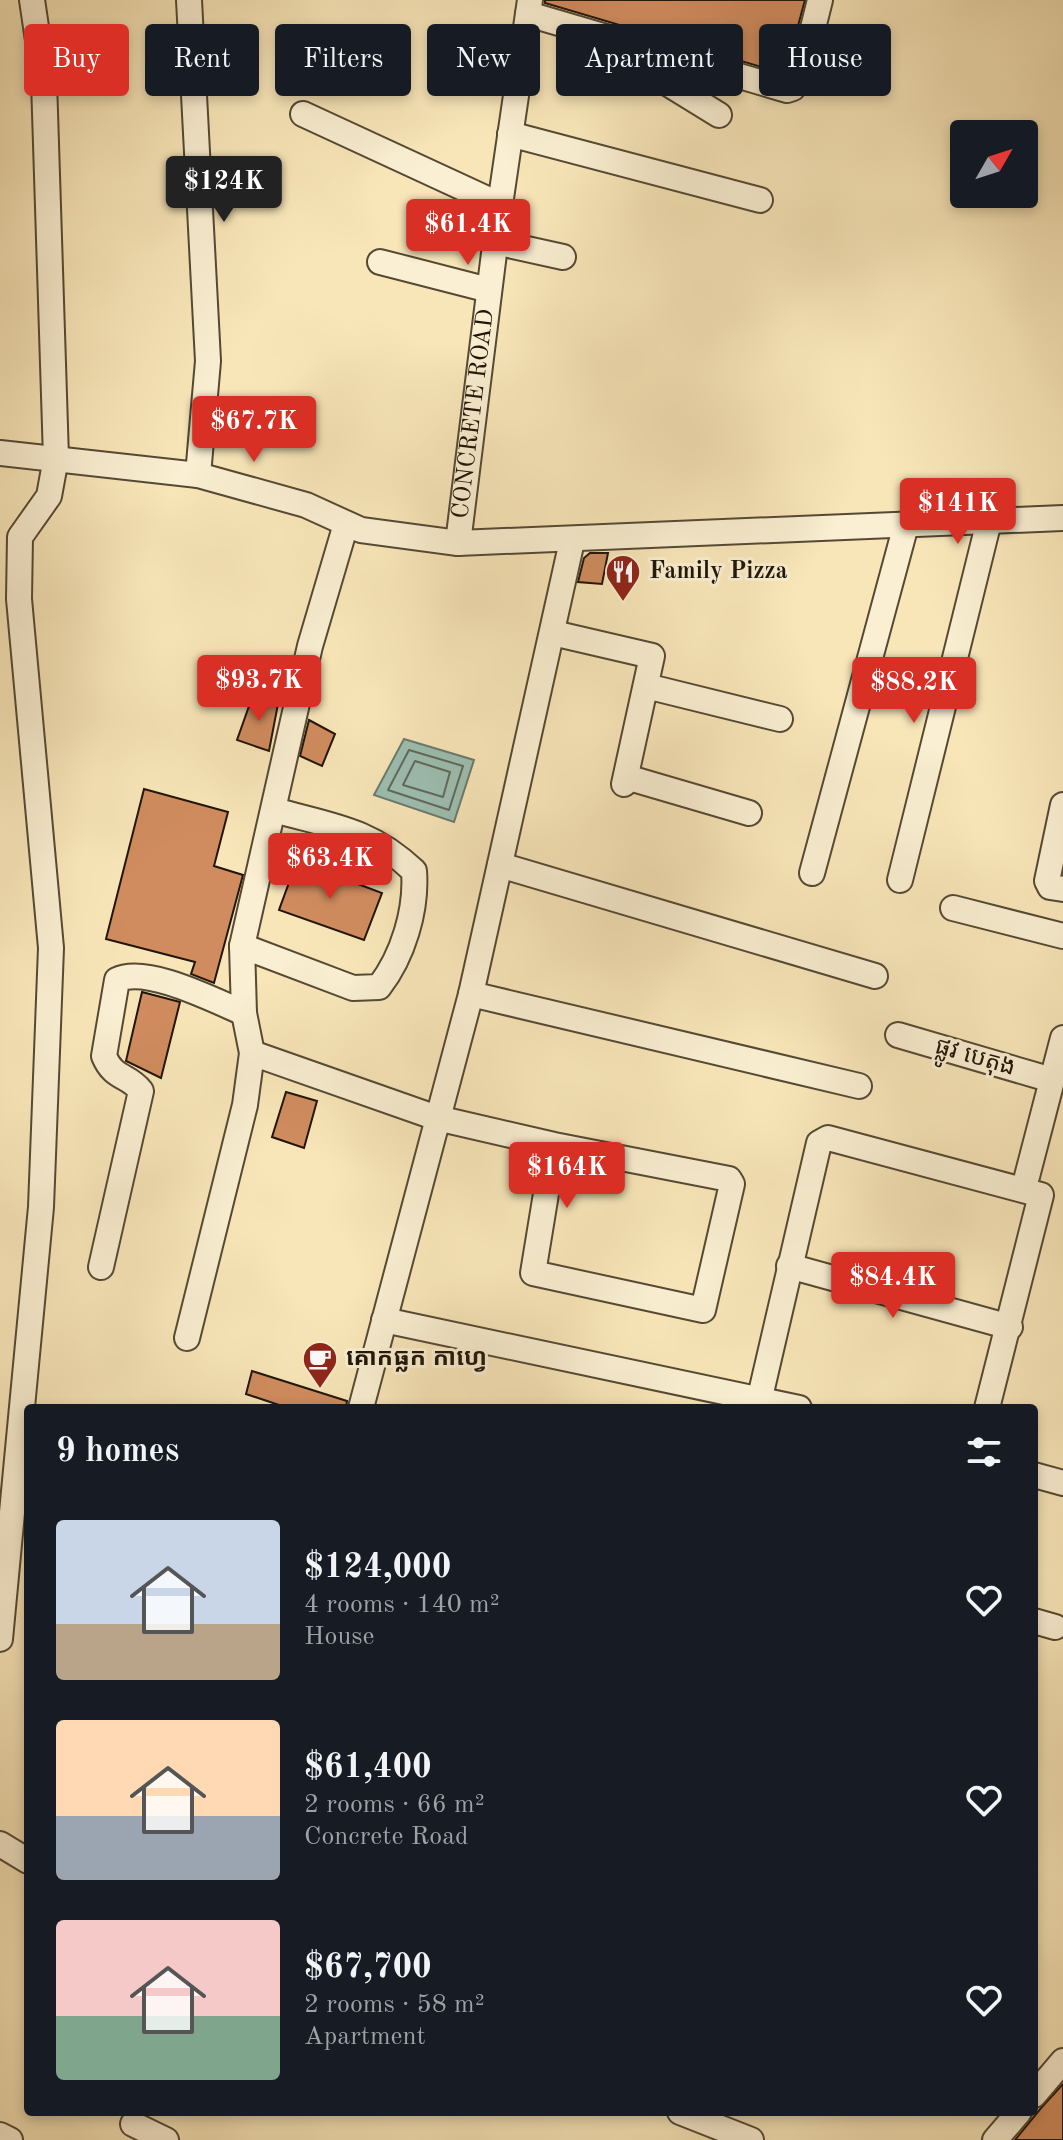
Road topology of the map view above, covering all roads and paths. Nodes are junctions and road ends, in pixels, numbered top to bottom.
1 (32, 0) edge
2 (189, 0) edge
3 (820, 0) edge
4 (528, 15) edge
5 (303, 114) dead end
6 (719, 115) dead end
7 (510, 134) junction
8 (760, 200) dead end
9 (500, 205) junction
10 (495, 242) junction
11 (563, 257) dead end
12 (380, 262) dead end
13 (489, 290) junction
14 (0, 453) edge
15 (48, 458) junction
16 (198, 475) junction
17 (1063, 518) edge
18 (989, 521) junction
19 (346, 524) junction
20 (906, 525) junction
21 (572, 541) junction
22 (458, 543) junction
23 (553, 633) junction
24 (646, 686) junction
25 (780, 719) dead end
26 (1063, 805) edge
27 (274, 810) junction
28 (749, 813) dead end
29 (500, 865) junction
30 (812, 873) dead end
31 (900, 880) dead end
32 (1063, 889) edge
33 (953, 908) dead end
34 (1063, 936) edge
35 (242, 946) junction
36 (875, 976) dead end
37 (471, 994) junction
38 (244, 1013) junction
39 (898, 1035) dead end
40 (1063, 1038) edge
41 (252, 1053) junction
42 (1052, 1080) junction
43 (859, 1086) dead end
44 (437, 1118) junction
45 (554, 1145) junction
46 (1024, 1188) junction
47 (789, 1266) junction
48 (101, 1267) dead end
49 (384, 1320) junction
50 (1010, 1327) junction
51 (187, 1338) dead end
52 (760, 1397) junction
53 (362, 1404) edge
54 (785, 1404) edge
55 (988, 1404) edge
56 (1038, 1476) edge
57 (1063, 1483) edge
58 (0, 1639) edge
59 (0, 1844) edge
60 (24, 1859) edge
61 (1063, 2061) edge
62 (1038, 2090) edge
63 (692, 2116) edge
64 (1016, 2116) edge
65 (132, 2125) edge
66 (735, 2131) edge
67 (0, 2135) edge
68 (10, 2140) edge
69 (166, 2140) edge
70 (995, 2140) edge

1 - 15 street
2 - 16 street
3 - 4 street
4 - 6 street
4 - 7 street, CONCRETE ROAD
5 - 9 street
7 - 8 street
7 - 9 street, CONCRETE ROAD
9 - 10 street, CONCRETE ROAD
10 - 11 street
10 - 13 street, CONCRETE ROAD
12 - 13 street
13 - 22 street, CONCRETE ROAD
14 - 15 street
15 - 16 street
15 - 58 street
16 - 19 street
17 - 18 street
18 - 20 street
18 - 31 street
19 - 22 street
19 - 27 street
20 - 21 street
20 - 30 street
21 - 22 street
21 - 23 street
23 - 24 street
23 - 29 street
24 - 25 street
24 - 28 street
26 - 32 street
27 - 35 street
27 - 35 street
29 - 36 street
29 - 37 street
33 - 34 street
35 - 38 street
37 - 43 street
37 - 44 street
38 - 41 street
38 - 48 street
39 - 42 street, ផ្លូវ បេតុង
40 - 42 street
41 - 44 street
41 - 51 street
42 - 46 street
44 - 45 street
44 - 49 street
45 - 45 street
46 - 47 street
46 - 50 street
47 - 50 street
47 - 52 street
49 - 52 street
49 - 53 street
50 - 55 street
52 - 54 street
56 - 57 street
59 - 60 street
61 - 62 street
63 - 66 street
64 - 70 street
65 - 69 street
67 - 68 street

